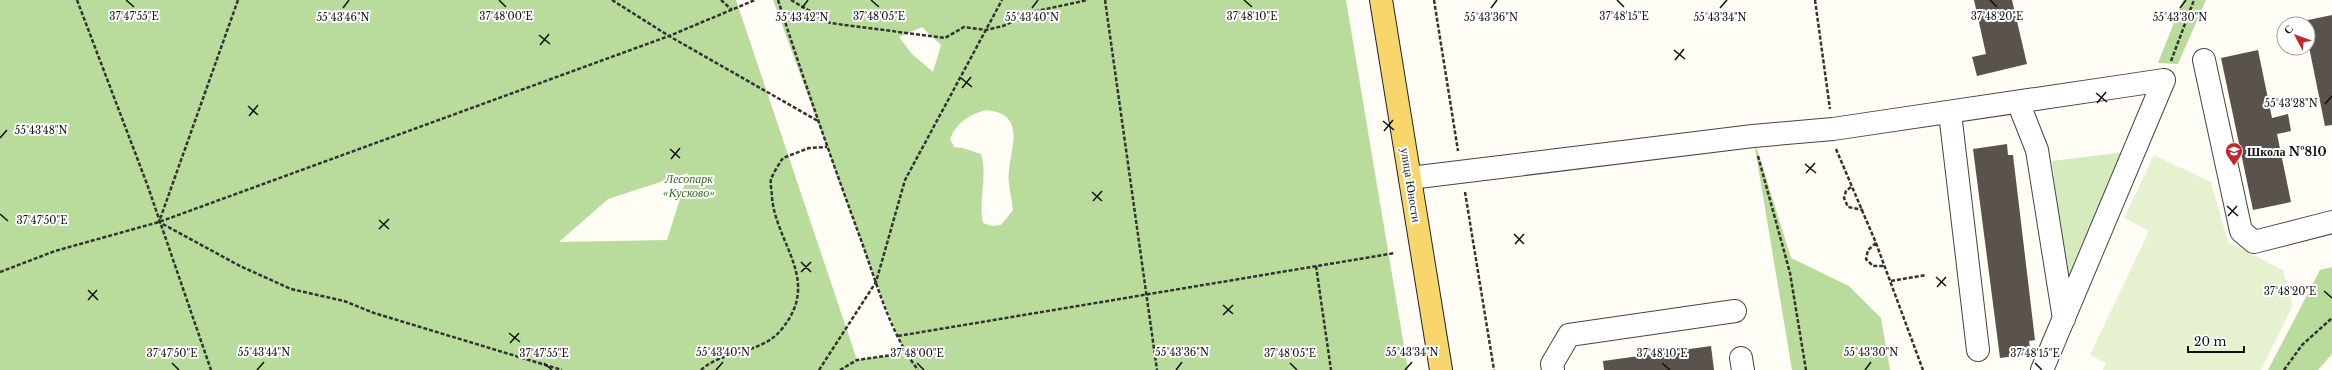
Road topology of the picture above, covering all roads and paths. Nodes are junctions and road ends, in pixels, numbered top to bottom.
1 (77, 0) edge
2 (238, 0) edge
3 (612, 0) edge
4 (721, 0) edge
5 (755, 0) edge
6 (778, 0) edge
7 (791, 0) edge
8 (1002, 0) edge
9 (1088, 0) edge
10 (1105, 0) edge
11 (1381, 0) edge
12 (1815, 0) edge
13 (2194, 0) edge
14 (732, 10) junction
15 (986, 30) junction
16 (669, 36) junction
17 (2204, 60) dead end
18 (2164, 80) junction
19 (2018, 102) junction
20 (1950, 113) junction
21 (818, 122) junction
22 (1833, 129) junction
23 (1753, 136) junction
24 (827, 147) junction
25 (1410, 178) junction
26 (1851, 187) junction
27 (1863, 210) junction
28 (159, 222) junction
29 (2332, 222) edge
30 (1876, 243) junction
31 (1395, 253) dead end
32 (1316, 266) junction
33 (1885, 266) junction
34 (0, 272) edge
35 (1926, 275) dead end
36 (1891, 281) junction
37 (876, 282) junction
38 (1145, 294) junction
39 (1735, 311) dead end
40 (2332, 318) edge
41 (2064, 319) junction
42 (898, 336) junction
43 (1978, 350) dead end
44 (906, 353) junction
45 (211, 370) edge
46 (562, 370) edge
47 (701, 370) edge
48 (819, 370) edge
49 (840, 370) edge
50 (918, 370) edge
51 (1157, 370) edge
52 (1331, 370) edge
53 (1441, 370) edge
54 (1553, 370) edge
55 (1806, 370) edge
56 (1923, 370) edge
57 (2042, 370) edge
58 (2284, 370) edge

1 - 28 path
2 - 28 path
3 - 16 path
4 - 14 path
5 - 14 path
6 - 21 path
7 - 15 path
8 - 15 path
9 - 15 path
10 - 38 path
11 - 25 main road, улица Юности
12 - 22 path
13 - 18 path
14 - 16 path
15 - 37 path
16 - 21 path
16 - 28 path
17 - 29 lane
18 - 19 lane
18 - 41 lane
19 - 20 lane
19 - 41 lane
20 - 22 lane
20 - 43 lane
21 - 24 path
22 - 23 lane
22 - 26 path
23 - 25 lane
23 - 55 path
24 - 37 path
24 - 47 path
25 - 53 main road, улица Юности
26 - 27 path
26 - 27 path
27 - 30 path
28 - 34 path
28 - 45 path
28 - 46 path
30 - 33 path
30 - 33 path
31 - 32 path
32 - 38 path
32 - 52 path
33 - 36 path
35 - 36 path
36 - 56 path
37 - 42 path
37 - 48 path
38 - 42 path
38 - 51 path
39 - 54 lane
40 - 58 path
41 - 57 lane
42 - 44 path
44 - 49 path
44 - 50 path

